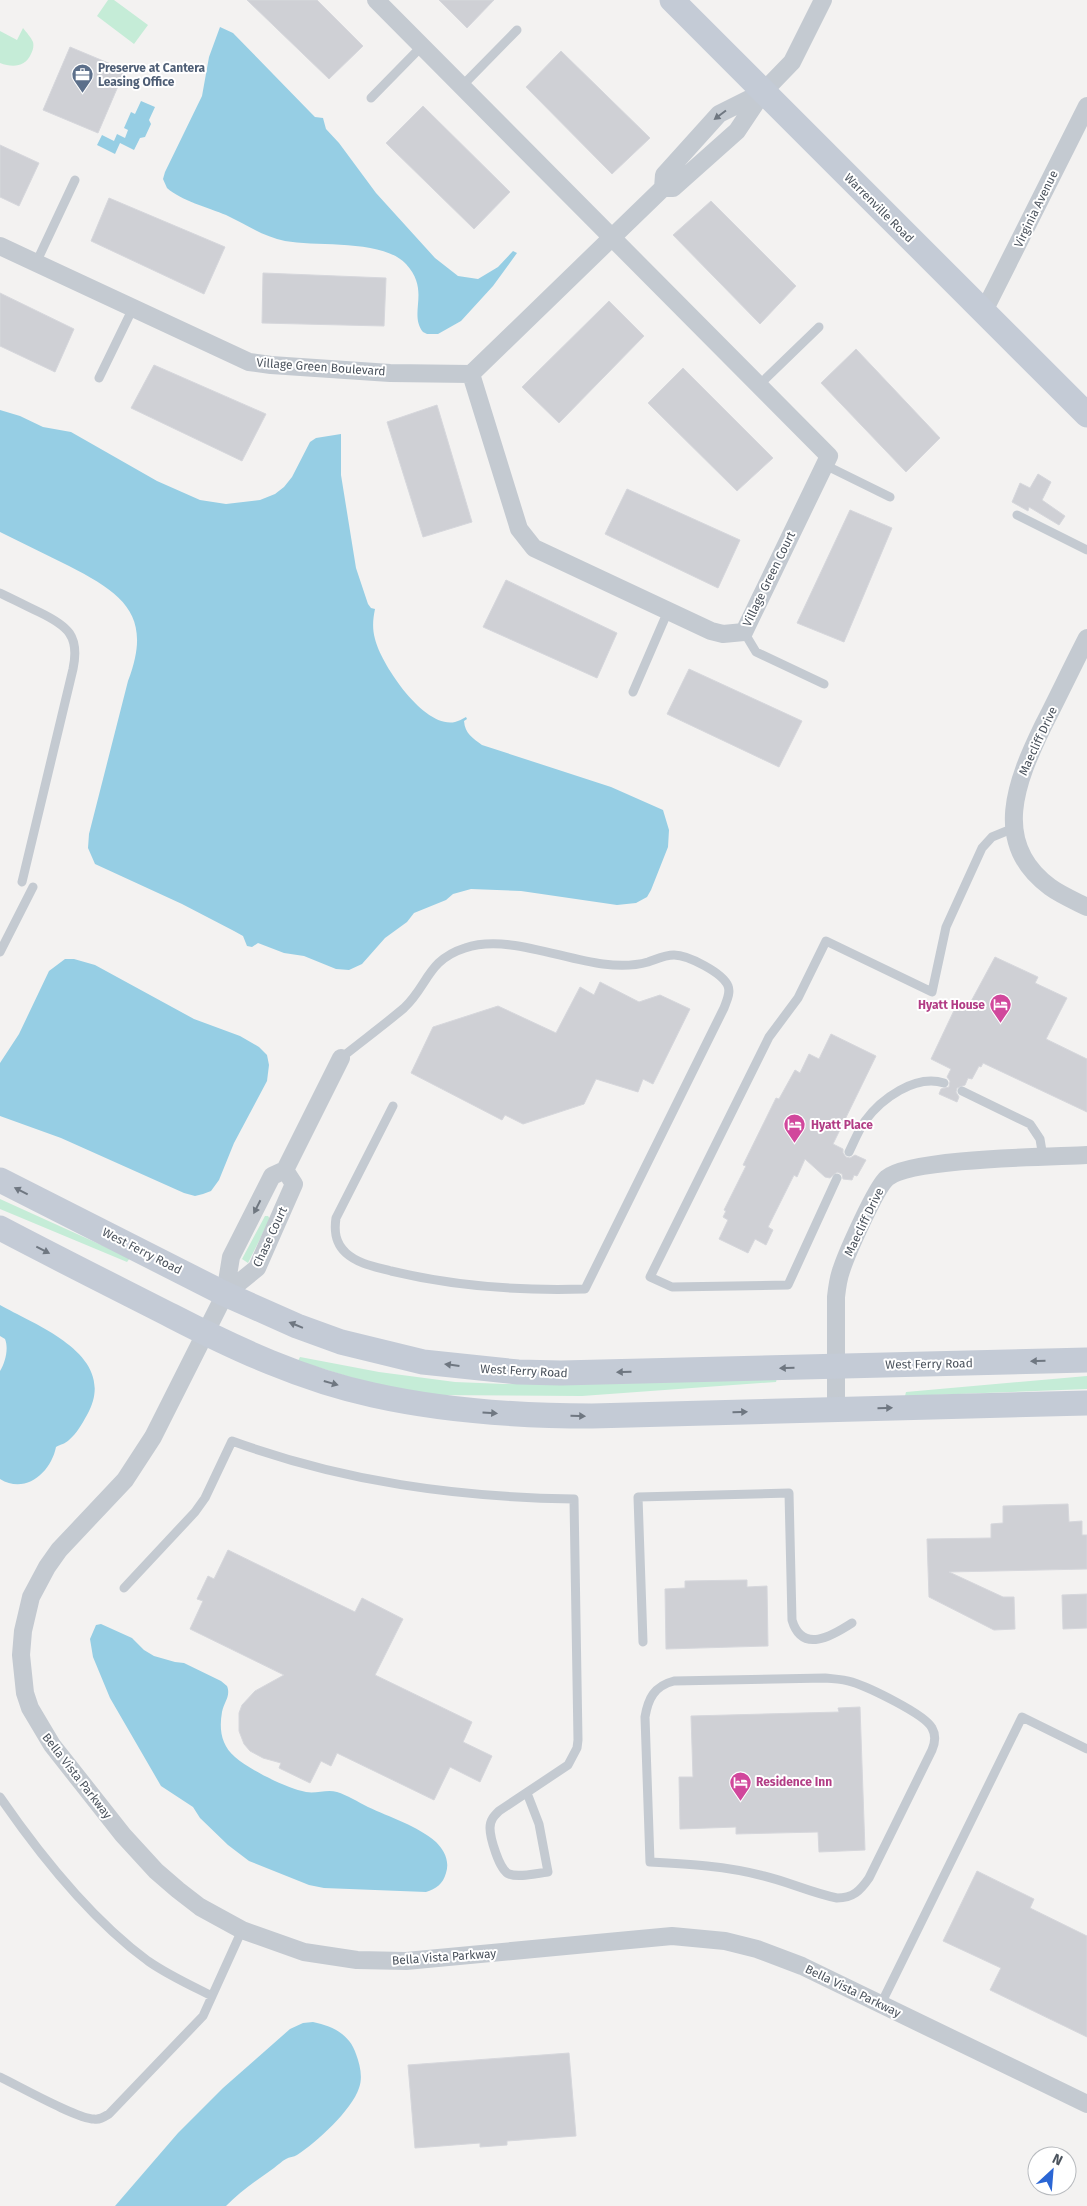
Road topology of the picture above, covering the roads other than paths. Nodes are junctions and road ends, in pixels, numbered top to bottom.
1 (376, 0) edge
2 (672, 0) edge
3 (823, 0) edge
4 (517, 30) dead end
5 (422, 46) junction
6 (462, 86) junction
7 (763, 92) junction
8 (370, 98) dead end
9 (1087, 106) edge
10 (75, 180) dead end
11 (663, 188) junction
12 (613, 237) junction
13 (0, 246) edge
14 (36, 263) junction
15 (133, 308) junction
16 (984, 311) junction
17 (820, 327) dead end
18 (471, 374) junction
19 (99, 378) dead end
20 (759, 385) junction
21 (1087, 415) edge
22 (825, 465) junction
23 (890, 497) dead end
24 (1017, 515) dead end
25 (1087, 550) edge
26 (0, 593) edge
27 (668, 611) junction
28 (744, 632) junction
29 (1087, 638) edge
30 (824, 684) dead end
31 (633, 692) dead end
32 (1014, 828) junction
33 (22, 882) dead end
34 (33, 887) dead end
35 (1087, 907) edge
36 (0, 952) edge
37 (341, 1058) joint
38 (944, 1083) dead end
39 (962, 1091) dead end
40 (393, 1106) dead end
41 (849, 1152) dead end
42 (1087, 1155) edge
43 (1043, 1158) junction
44 (285, 1170) junction
45 (838, 1178) dead end
46 (0, 1180) edge
47 (0, 1228) edge
48 (225, 1294) junction
49 (204, 1333) junction
50 (1087, 1360) edge
51 (835, 1366) junction
52 (1087, 1403) edge
53 (836, 1409) junction
54 (124, 1588) dead end
55 (852, 1623) dead end
56 (643, 1642) dead end
57 (1087, 1749) edge
58 (526, 1793) junction
59 (0, 1797) edge
60 (650, 1862) joint
61 (242, 1930) junction
62 (212, 1996) junction
63 (881, 2004) junction
64 (0, 2077) edge
65 (1087, 2104) edge

1 - 5 street
2 - 7 main road, Warrenville Road
3 - 7 street
4 - 6 lane
5 - 6 street
5 - 8 lane
6 - 12 street
7 - 11 street
7 -> 11 street
7 - 16 main road, Warrenville Road
9 - 16 street, Virginia Avenue
10 - 14 lane
11 - 12 street
12 - 18 street
12 - 20 street
13 - 14 street, Village Green Boulevard
14 - 15 street, Village Green Boulevard
15 - 18 street, Village Green Boulevard
15 - 19 lane
16 - 21 main road, Warrenville Road
17 - 20 lane
18 - 27 street, Village Green Court
20 - 22 street
22 - 23 lane
22 - 28 street, Village Green Court
24 - 25 lane
26 - 33 lane
27 - 28 street, Village Green Court
27 - 31 lane
28 - 30 lane
29 - 32 street, Maecliff Drive
32 - 35 street, Maecliff Drive
32 - 45 lane
34 - 36 lane
37 - 40 lane
37 - 44 street, Chase Court
38 - 41 lane
39 - 43 lane
42 - 43 street, Maecliff Drive
43 - 51 street, Maecliff Drive
44 -> 48 street, Chase Court
44 - 48 street, Chase Court
48 -> 46 main road, West Ferry Road
47 -> 49 main road
48 - 49 street, Chase Court
51 -> 48 main road, West Ferry Road
49 -> 53 main road
49 - 61 street, Bella Vista Parkway
50 -> 51 main road, West Ferry Road
51 - 53 street, Maecliff Drive
53 -> 52 main road
54 - 58 lane
55 - 56 lane
57 - 63 lane
58 - 58 lane
59 - 62 lane
60 - 60 lane
61 - 62 lane
61 - 63 street, Bella Vista Parkway
62 - 64 lane
63 - 65 street, Bella Vista Parkway

